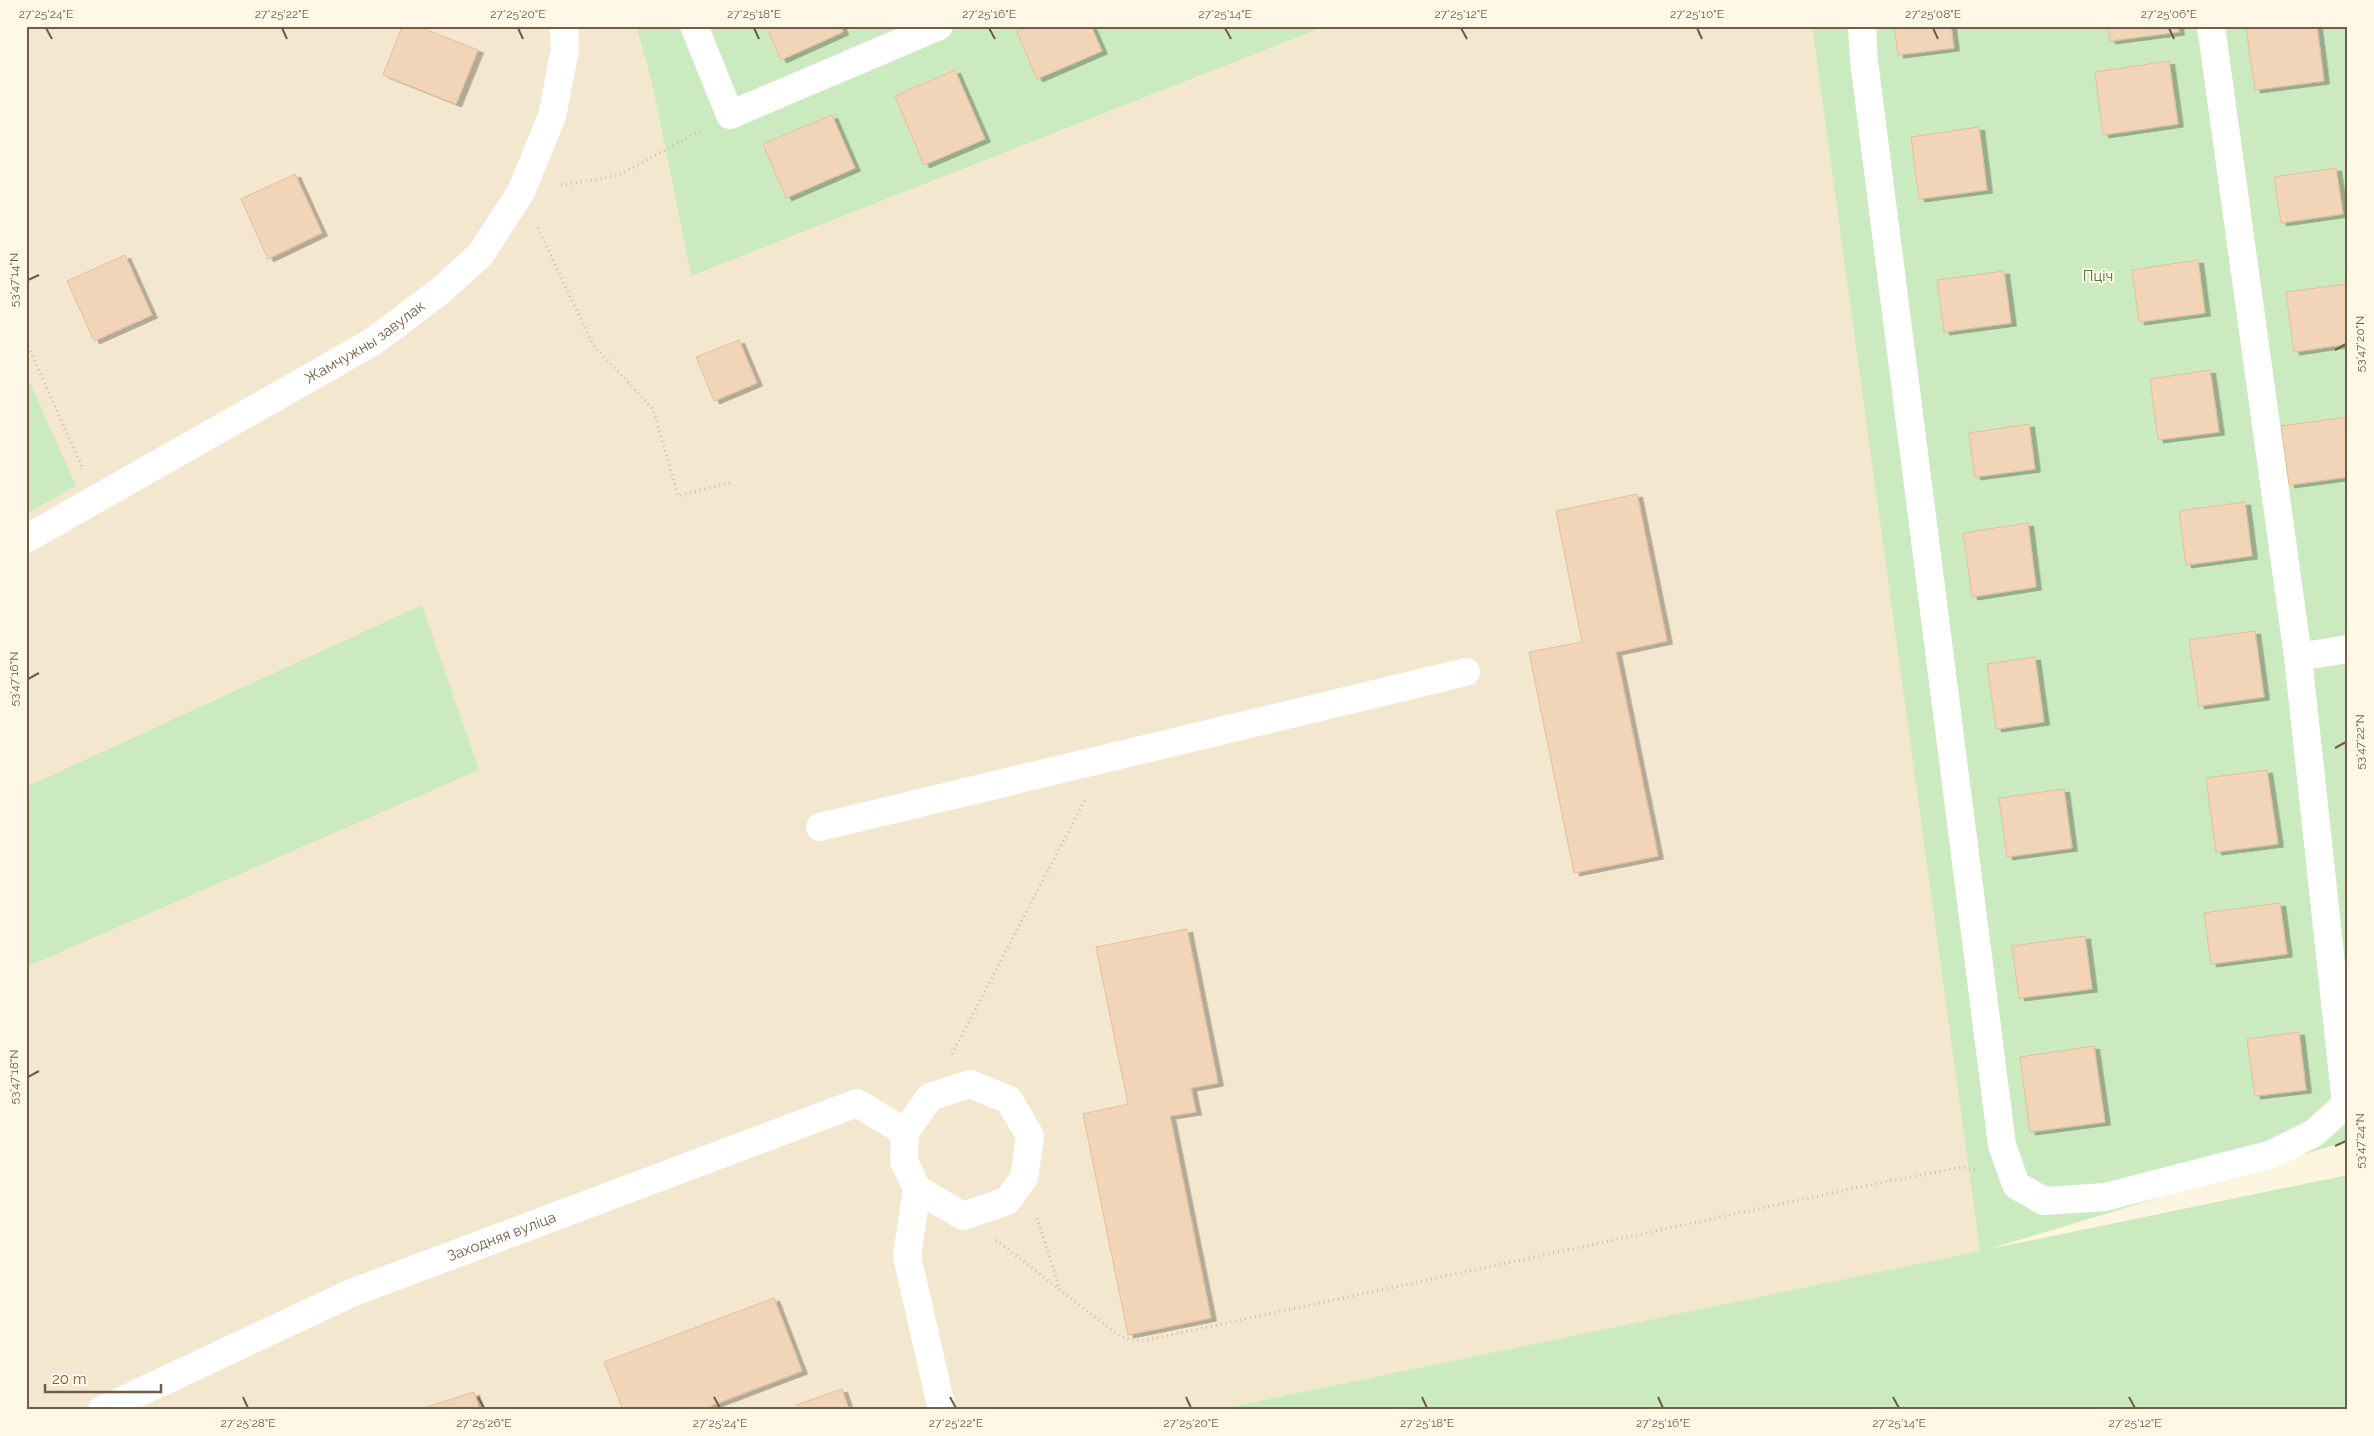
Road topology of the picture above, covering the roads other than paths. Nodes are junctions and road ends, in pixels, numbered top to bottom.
1 (564, 26) edge
2 (694, 26) edge
3 (939, 26) edge
4 (1862, 26) edge
5 (2211, 26) edge
6 (26, 539) edge
7 (2348, 649) edge
8 (2298, 657) junction
9 (1466, 672) dead end
10 (820, 827) dead end
11 (905, 1132) junction
12 (916, 1188) junction
13 (102, 1410) edge
14 (942, 1410) edge

1 - 6 street, Жамчужны завулак
2 - 3 street
4 - 8 street
5 - 8 street
7 - 8 street
9 - 10 street
11 - 12 street
11 - 12 street
11 - 13 street, Заходняя вуліца
12 - 14 street

